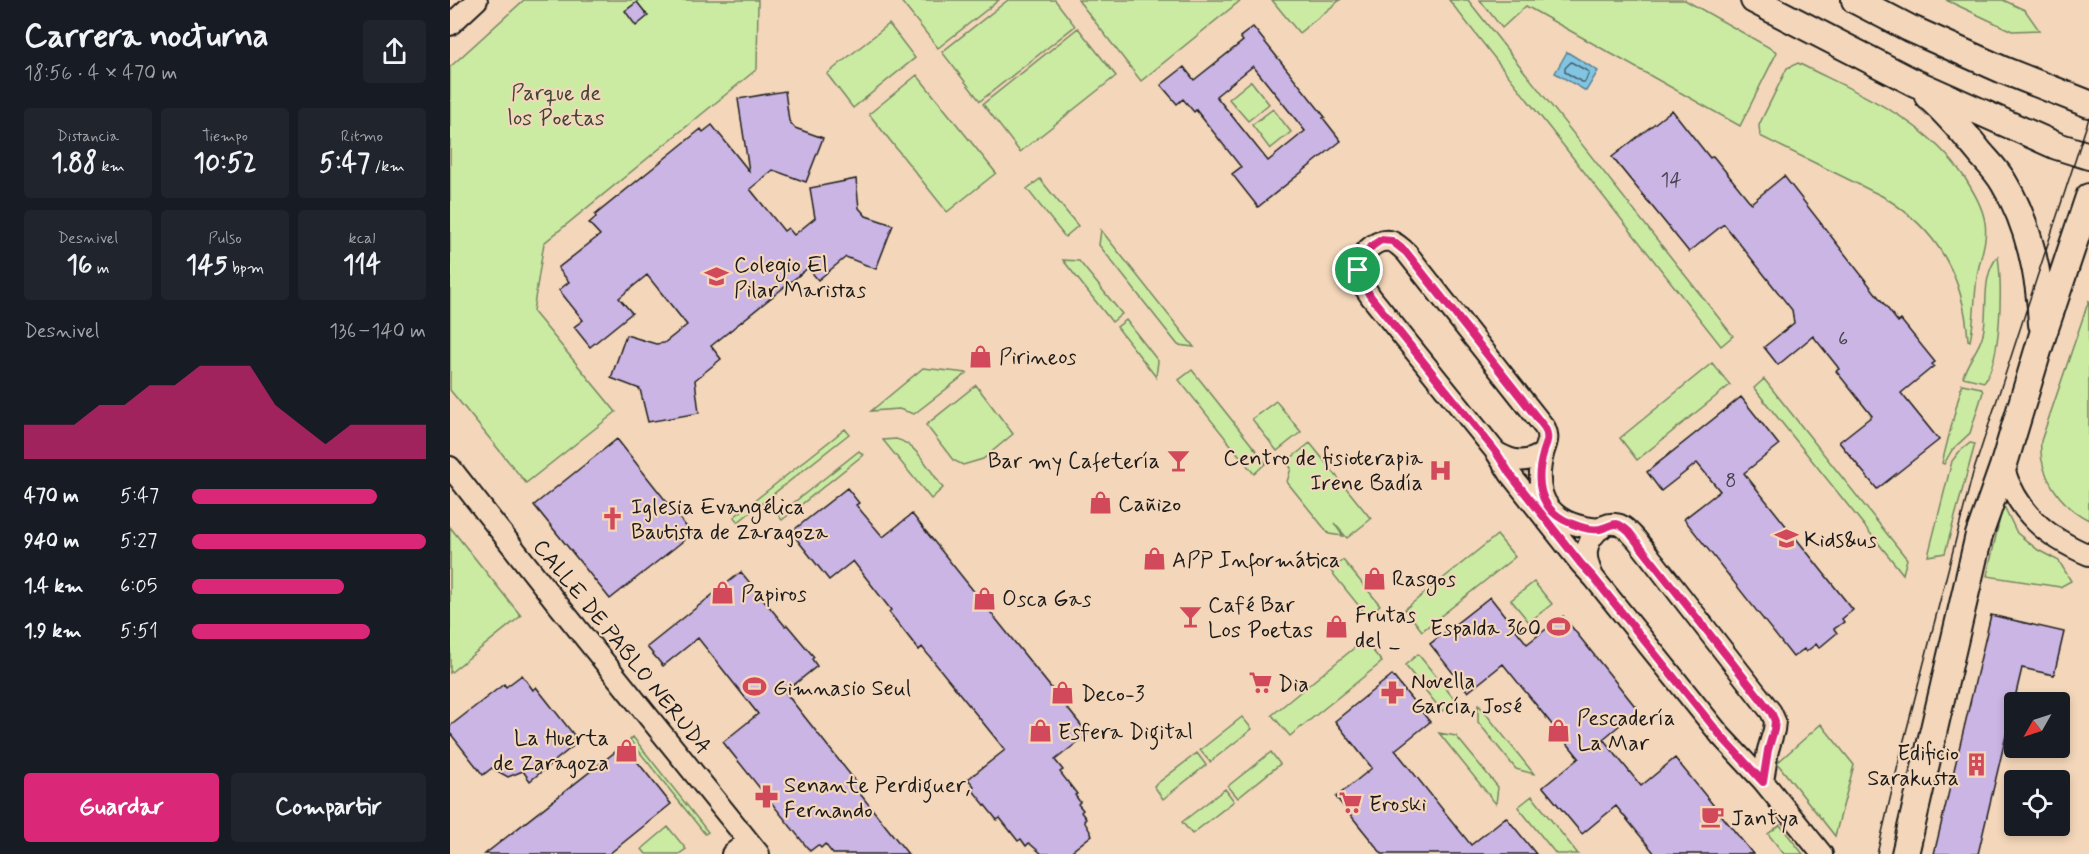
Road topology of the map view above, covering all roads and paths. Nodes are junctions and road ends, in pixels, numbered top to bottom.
1 (477, 0) edge
2 (1754, 0) edge
3 (1855, 0) edge
4 (450, 26) edge
5 (1913, 82) junction
6 (2089, 104) edge
7 (2089, 156) edge
8 (2089, 197) edge
9 (2043, 334) junction
10 (1496, 452) junction
11 (1543, 453) junction
12 (2003, 466) junction
13 (450, 467) edge
14 (1601, 529) junction
15 (2089, 555) edge
16 (1594, 578) junction
17 (1721, 736) junction
18 (1771, 737) junction
19 (1763, 782) junction
20 (754, 847) edge
21 (732, 854) edge
22 (1822, 854) edge
23 (1905, 854) edge

1 - 4 street
2 - 5 main road
3 - 6 main road
5 - 7 main road
5 - 9 main road
8 - 9 main road
9 - 12 main road
10 - 11 street
10 - 11 street
10 - 16 street
11 - 14 street
12 - 15 street
12 - 23 main road
13 - 20 street, CALLE DE PABLO NERUDA
14 - 16 street
14 - 18 street
16 - 17 street
17 - 18 street
17 - 19 street
18 - 19 street
19 - 22 street
20 - 21 street

